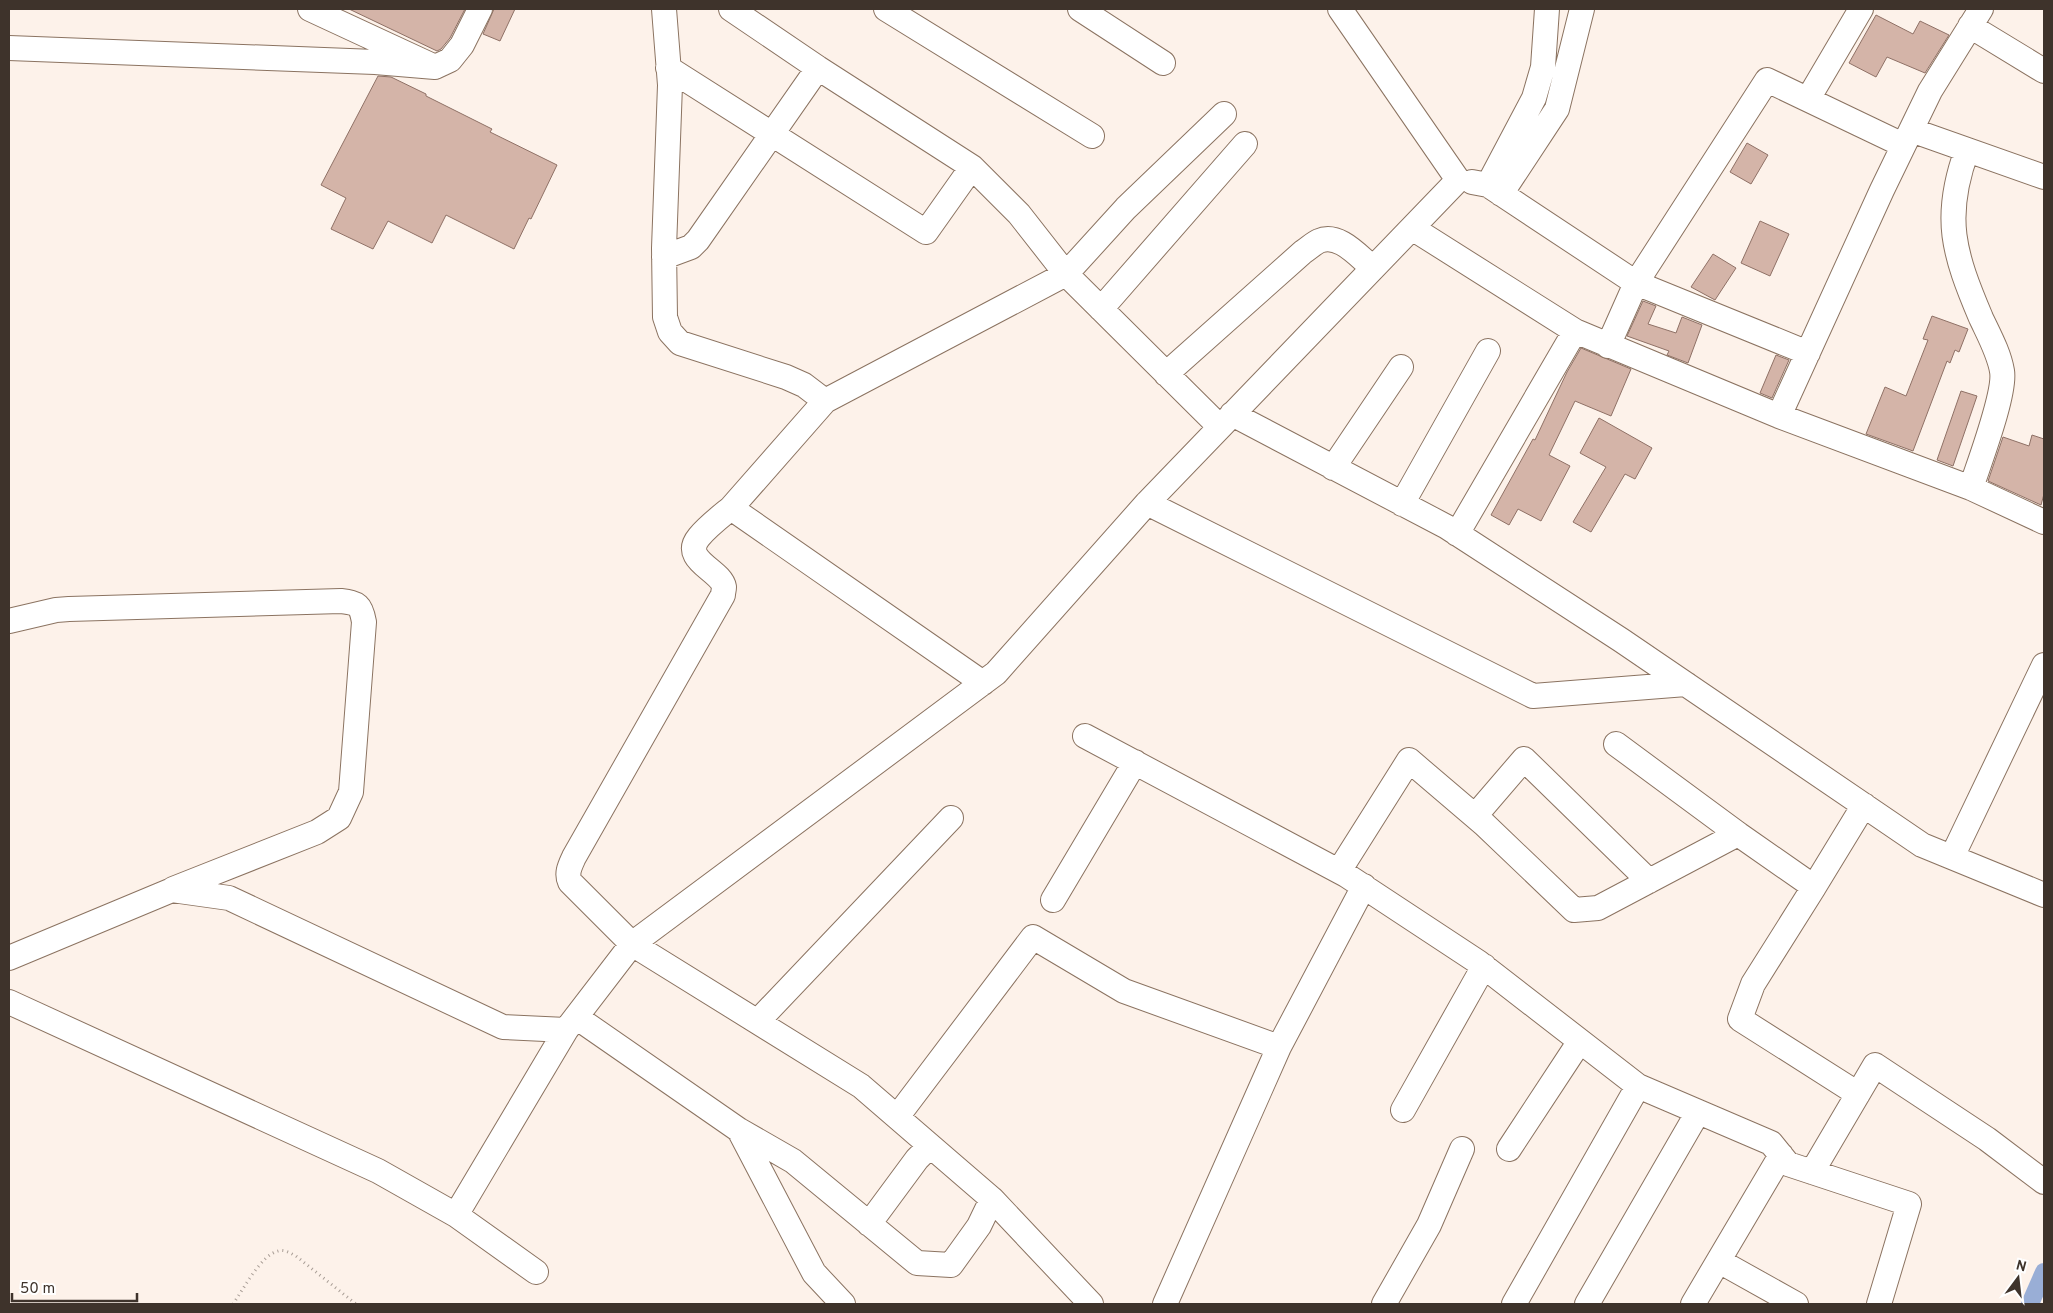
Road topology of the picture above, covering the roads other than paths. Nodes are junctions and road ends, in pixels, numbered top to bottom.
1 (310, 9) edge
2 (480, 9) edge
3 (664, 9) edge
4 (731, 9) edge
5 (886, 9) edge
6 (1080, 9) edge
7 (1340, 9) edge
8 (1547, 9) edge
9 (1582, 9) edge
10 (1860, 9) edge
11 (1976, 17) edge
12 (9, 48) edge
13 (1163, 62) dead end
14 (435, 67) junction
15 (668, 68) junction
16 (818, 68) junction
17 (2044, 71) edge
18 (1808, 99) junction
19 (1224, 114) dead end
20 (773, 133) junction
21 (1092, 136) dead end
22 (1907, 138) junction
23 (1245, 144) dead end
24 (1967, 150) junction
25 (972, 167) junction
26 (2044, 177) edge
27 (1458, 180) junction
28 (1495, 190) junction
29 (1412, 228) junction
30 (664, 257) junction
31 (1372, 268) junction
32 (1066, 274) junction
33 (1636, 283) junction
34 (1101, 309) junction
35 (1575, 331) junction
36 (1608, 346) junction
37 (1488, 351) dead end
38 (1808, 352) junction
39 (1401, 367) dead end
40 (1166, 374) junction
41 (825, 401) junction
42 (1780, 416) junction
43 (1226, 421) junction
44 (1333, 468) junction
45 (1971, 488) junction
46 (1147, 503) junction
47 (1402, 504) junction
48 (731, 508) junction
49 (2044, 522) edge
50 (1457, 534) junction
51 (9, 621) edge
52 (2044, 665) edge
53 (983, 683) junction
54 (1686, 684) junction
55 (1085, 736) dead end
56 (1616, 744) dead end
57 (1135, 762) junction
58 (1864, 805) junction
59 (1475, 816) junction
60 (951, 818) dead end
61 (1738, 834) junction
62 (1952, 857) junction
63 (1340, 871) junction
64 (1649, 881) junction
65 (1364, 886) junction
66 (1814, 887) junction
67 (172, 890) junction
68 (2044, 896) edge
69 (1053, 900) dead end
70 (632, 944) junction
71 (9, 958) edge
72 (1484, 966) junction
73 (9, 1002) edge
74 (758, 1021) junction
75 (571, 1024) junction
76 (1580, 1041) junction
77 (1279, 1048) junction
78 (1638, 1086) junction
79 (1858, 1094) junction
80 (1403, 1110) dead end
81 (1698, 1112) junction
82 (897, 1116) junction
83 (739, 1130) junction
84 (930, 1146) junction
85 (1462, 1149) dead end
86 (1509, 1149) dead end
87 (1781, 1155) junction
88 (1812, 1172) junction
89 (2044, 1182) edge
90 (992, 1199) junction
91 (456, 1215) junction
92 (869, 1224) junction
93 (1719, 1261) junction
94 (536, 1272) dead end
95 (843, 1304) edge
96 (1091, 1304) edge
97 (1165, 1304) edge
98 (1384, 1304) edge
99 (1514, 1304) edge
100 (1587, 1304) edge
101 (1693, 1304) edge
102 (1796, 1304) edge
103 (1879, 1304) edge

1 - 14 street
2 - 14 street
3 - 15 street
4 - 16 street
5 - 21 street
6 - 13 street
7 - 27 street
8 - 28 street
9 - 28 street
10 - 18 street
11 - 17 street
11 - 22 street
12 - 14 street
15 - 20 street
15 - 30 street
16 - 20 street
16 - 25 street
18 - 22 street
18 - 33 street
19 - 32 street
20 - 25 street
20 - 30 street
22 - 24 street
22 - 38 street
23 - 34 street
24 - 26 street
24 - 45 street
25 - 32 street
27 - 28 street
27 - 29 street
28 - 33 street
29 - 31 street
29 - 35 street
30 - 41 street
31 - 40 street
31 - 43 street
32 - 34 street
32 - 41 street
33 - 36 street
33 - 38 street
34 - 40 street
35 - 36 street
35 - 50 street
36 - 42 street
37 - 47 street
38 - 42 street
39 - 44 street
40 - 43 street
41 - 48 street
42 - 45 street
43 - 44 street
43 - 46 street
44 - 47 street
45 - 49 street
46 - 53 street
46 - 54 street
47 - 50 street
48 - 53 street
48 - 70 street
50 - 54 street
51 - 67 street
52 - 62 street
53 - 70 street
54 - 58 street
55 - 57 street
56 - 61 street
57 - 63 street
57 - 69 street
58 - 62 street
58 - 66 street
59 - 63 street
59 - 64 street
59 - 64 street
60 - 74 street
61 - 64 street
61 - 66 street
62 - 68 street
63 - 65 street
65 - 72 street
65 - 77 street
66 - 79 street
67 - 71 street
67 - 75 street
70 - 74 street
70 - 75 street
72 - 76 street
72 - 80 street
73 - 91 street
74 - 82 street
75 - 83 street
75 - 91 street
76 - 78 street
76 - 86 street
77 - 82 street
77 - 97 street
78 - 81 street
78 - 99 street
79 - 88 street
79 - 89 street
81 - 87 street
81 - 100 street
82 - 84 street
83 - 92 street
83 - 95 street
84 - 90 street
84 - 92 street
85 - 98 street
87 - 88 street
87 - 93 street
88 - 103 street
90 - 92 street
90 - 96 street
91 - 94 street
93 - 101 street
93 - 102 street

